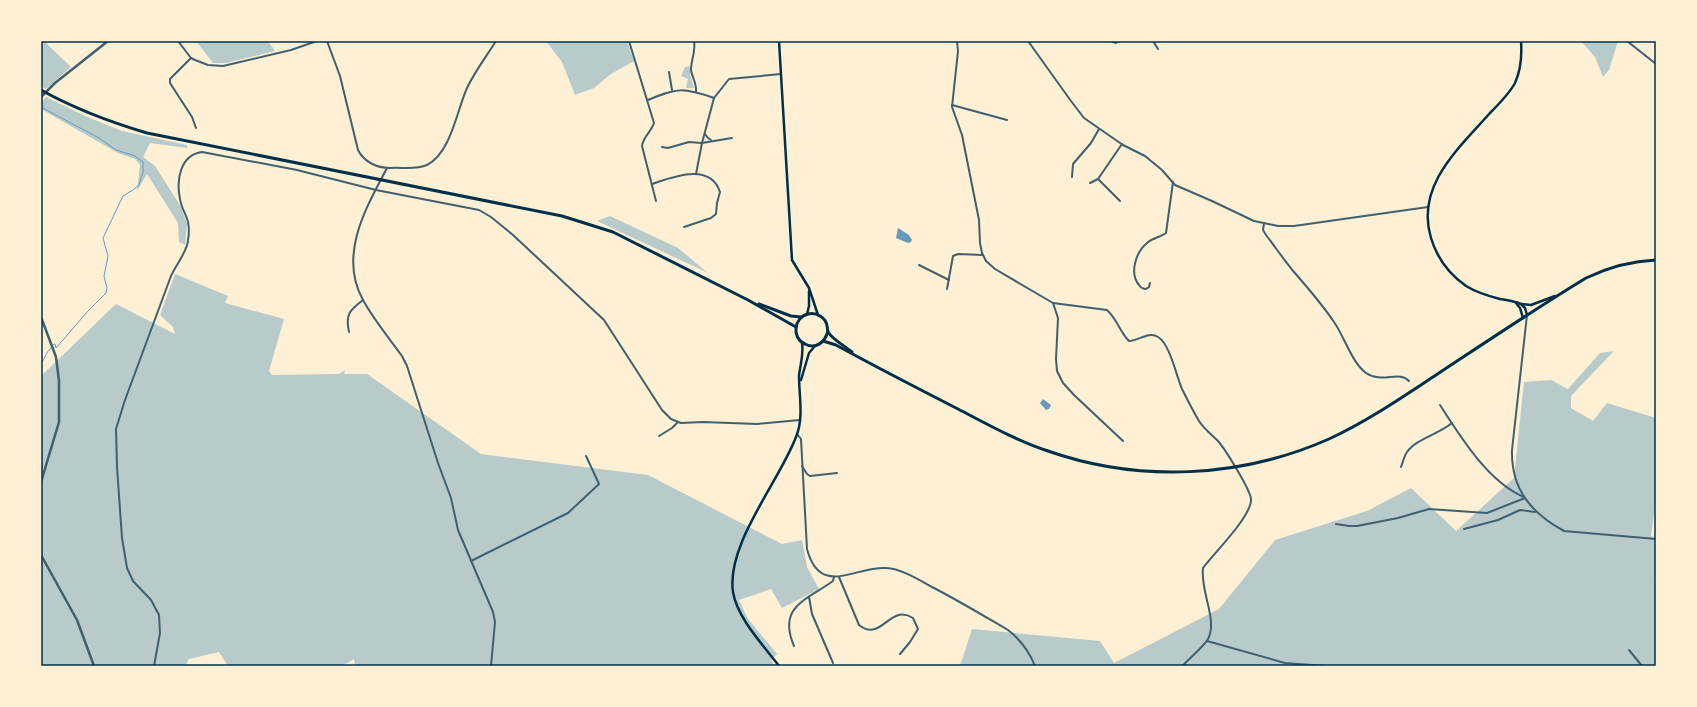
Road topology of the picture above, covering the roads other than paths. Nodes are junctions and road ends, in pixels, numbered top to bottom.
1 (108, 41) edge
2 (178, 41) edge
3 (317, 41) edge
4 (327, 41) edge
5 (496, 41) edge
6 (629, 41) edge
7 (694, 41) edge
8 (779, 41) edge
9 (957, 41) edge
10 (1028, 41) edge
11 (1111, 41) edge
12 (1119, 41) edge
13 (1153, 41) edge
14 (1521, 41) edge
15 (1627, 41) edge
16 (1158, 49) dead end
17 (191, 58) junction
18 (1656, 64) edge
19 (669, 72) dead end
20 (781, 74) junction
21 (672, 90) junction
22 (42, 91) edge
23 (696, 92) junction
24 (41, 97) edge
25 (714, 98) junction
26 (648, 100) junction
27 (952, 105) junction
28 (1007, 120) dead end
29 (196, 128) dead end
30 (1099, 129) junction
31 (705, 134) junction
32 (732, 138) dead end
33 (712, 141) junction
34 (702, 143) junction
35 (1122, 144) junction
36 (662, 148) dead end
37 (387, 168) junction
38 (696, 174) junction
39 (1072, 177) dead end
40 (1098, 179) junction
41 (1172, 182) junction
42 (1090, 183) dead end
43 (652, 184) junction
44 (376, 190) junction
45 (656, 201) dead end
46 (1120, 201) dead end
47 (1428, 207) junction
48 (1264, 223) junction
49 (684, 226) dead end
50 (983, 255) junction
51 (1656, 260) edge
52 (919, 265) dead end
53 (949, 280) junction
54 (1150, 283) dead end
55 (809, 288) junction
56 (947, 289) dead end
57 (1559, 294) junction
58 (363, 300) junction
59 (748, 300) junction
60 (1514, 301) junction
61 (1054, 303) junction
62 (1521, 304) junction
63 (806, 314) junction
64 (818, 315) junction
65 (1527, 315) junction
66 (41, 317) edge
67 (801, 317) junction
68 (1523, 318) junction
69 (796, 327) junction
70 (828, 331) junction
71 (349, 332) dead end
72 (823, 341) junction
73 (802, 343) junction
74 (815, 346) junction
75 (858, 357) junction
76 (1409, 381) dead end
77 (799, 387) junction
78 (1440, 405) dead end
79 (800, 420) junction
80 (678, 422) junction
81 (1452, 423) junction
82 (797, 434) junction
83 (659, 436) dead end
84 (1123, 440) dead end
85 (586, 456) dead end
86 (802, 466) junction
87 (1401, 467) dead end
88 (837, 473) dead end
89 (41, 482) edge
90 (1525, 498) junction
91 (1536, 512) junction
92 (1336, 524) dead end
93 (1464, 529) dead end
94 (1656, 539) edge
95 (41, 555) edge
96 (472, 561) junction
97 (834, 577) junction
98 (839, 577) junction
99 (809, 597) junction
100 (1208, 641) junction
101 (794, 646) dead end
102 (1629, 650) dead end
103 (900, 654) dead end
104 (833, 663) dead end
105 (94, 666) edge
106 (154, 666) edge
107 (491, 666) edge
108 (779, 666) edge
109 (1036, 666) edge
110 (1182, 666) edge
111 (1326, 666) edge
112 (1642, 666) edge

1 - 24 street
2 - 17 street
3 - 17 street
4 - 37 street
5 - 37 street
6 - 26 street
7 - 23 street
8 - 20 main road
9 - 27 street
10 - 30 street
11 - 12 street
13 - 16 street
14 - 47 main road
15 - 18 street
17 - 29 street
19 - 21 street
20 - 25 street
20 - 55 main road
21 - 23 street
21 - 26 street
22 - 59 main road
23 - 25 street
25 - 31 street
26 - 43 street
27 - 28 street
27 - 50 street
30 - 35 street
30 - 39 street
31 - 33 street
31 - 34 street
32 - 33 street
33 - 34 street
34 - 36 street
34 - 38 street
35 - 40 street
35 - 41 street
37 - 44 street
38 - 43 street
38 - 49 street
40 - 42 street
40 - 46 street
41 - 48 street
41 - 54 street
43 - 45 street
44 - 58 street
44 - 80 street
44 - 106 street
47 - 48 street
47 - 60 main road
48 - 76 street
50 - 53 street
50 - 61 street
51 - 57 main road
52 - 53 street
53 - 56 street
55 - 63 main road
55 - 64 main road
57 - 62 main road
57 - 65 main road
58 - 71 street
58 - 96 street
59 - 67 main road
59 - 69 main road
60 - 62 main road
60 - 68 main road
61 - 84 street
61 - 100 street
62 - 65 main road
63 - 64 main road
63 - 67 main road
64 - 70 main road
65 - 68 main road
65 - 90 street
66 - 89 street
67 - 69 main road
68 - 75 main road
69 - 73 main road
70 - 72 main road
70 - 75 main road
72 - 74 main road
72 - 75 main road
73 - 74 main road
73 - 77 main road
74 - 77 main road
77 - 79 main road
78 - 81 street
79 - 80 street
79 - 82 main road
80 - 83 street
81 - 87 street
81 - 90 street
82 - 86 street
82 - 108 main road
85 - 96 street
86 - 88 street
86 - 97 street
90 - 91 street
90 - 92 street
91 - 93 street
91 - 94 street
95 - 105 street
96 - 107 street
97 - 98 street
97 - 99 street
98 - 103 street
98 - 109 street
99 - 101 street
99 - 104 street
100 - 110 street
100 - 111 street
102 - 112 street

